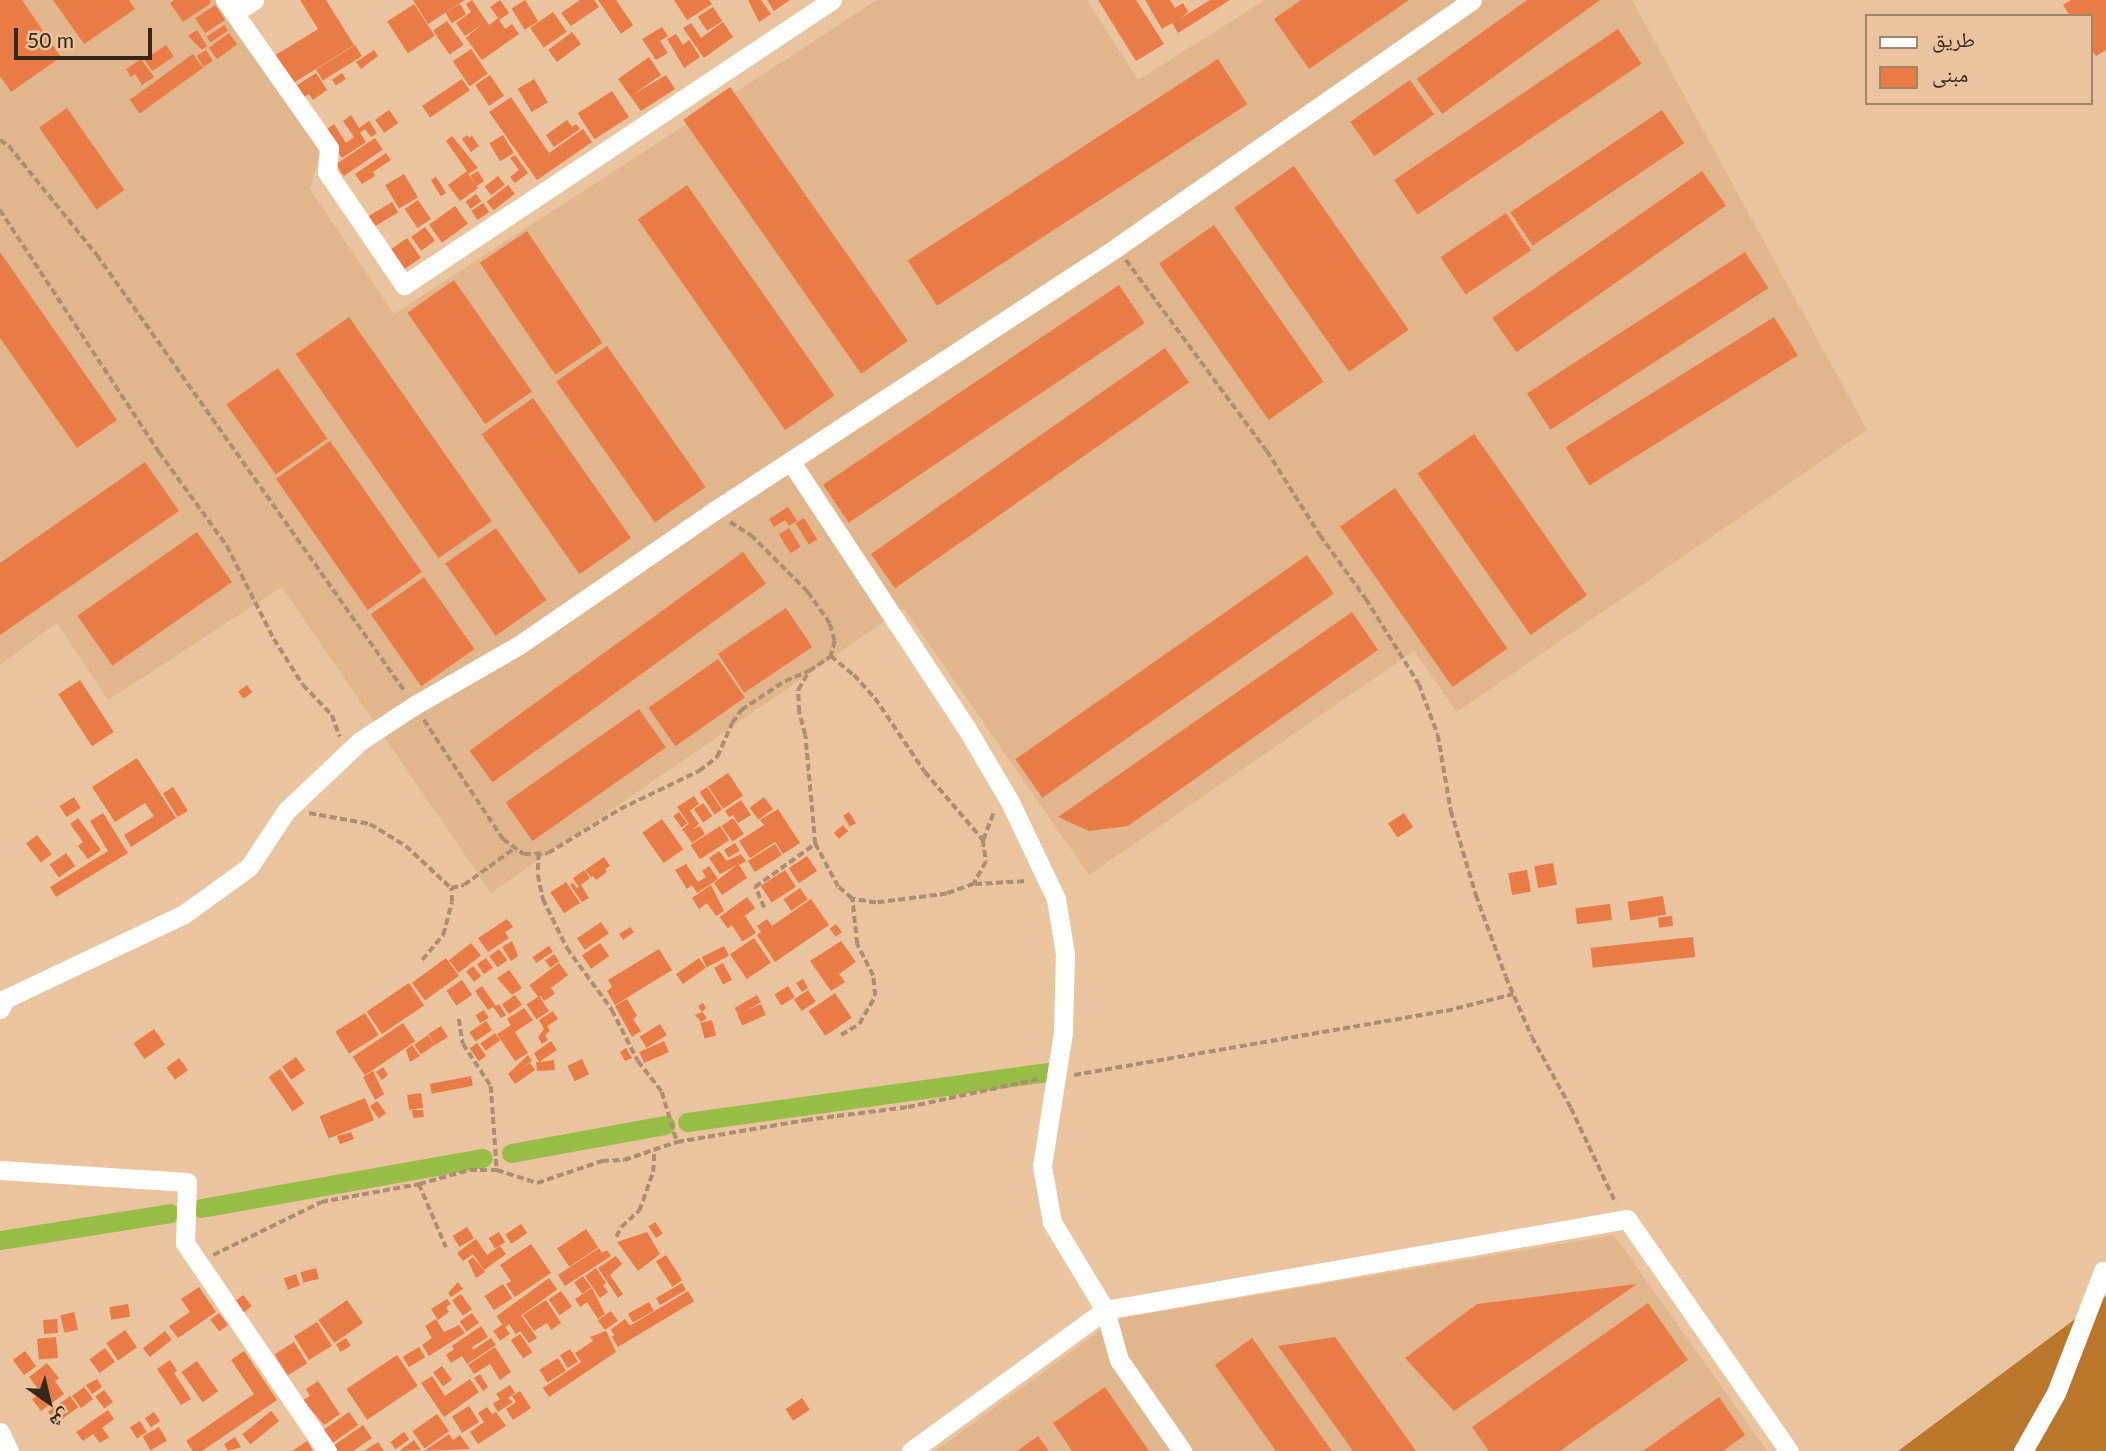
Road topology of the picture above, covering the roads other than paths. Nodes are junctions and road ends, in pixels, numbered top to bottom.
1 (254, 0) edge
2 (832, 0) edge
3 (1472, 0) edge
4 (230, 7) edge
5 (791, 462) junction
6 (0, 1009) edge
7 (0, 1170) edge
8 (2103, 1271) dead end
9 (1105, 1310) junction
10 (0, 1432) edge
11 (9, 1451) edge
12 (327, 1451) edge
13 (911, 1451) edge
14 (1182, 1451) edge
15 (1788, 1451) edge
16 (2024, 1451) edge

1 - 4 street
2 - 4 street
3 - 5 street
5 - 6 street
5 - 9 street
7 - 12 street
8 - 16 street
9 - 13 street
9 - 14 street
9 - 15 street
10 - 11 street

